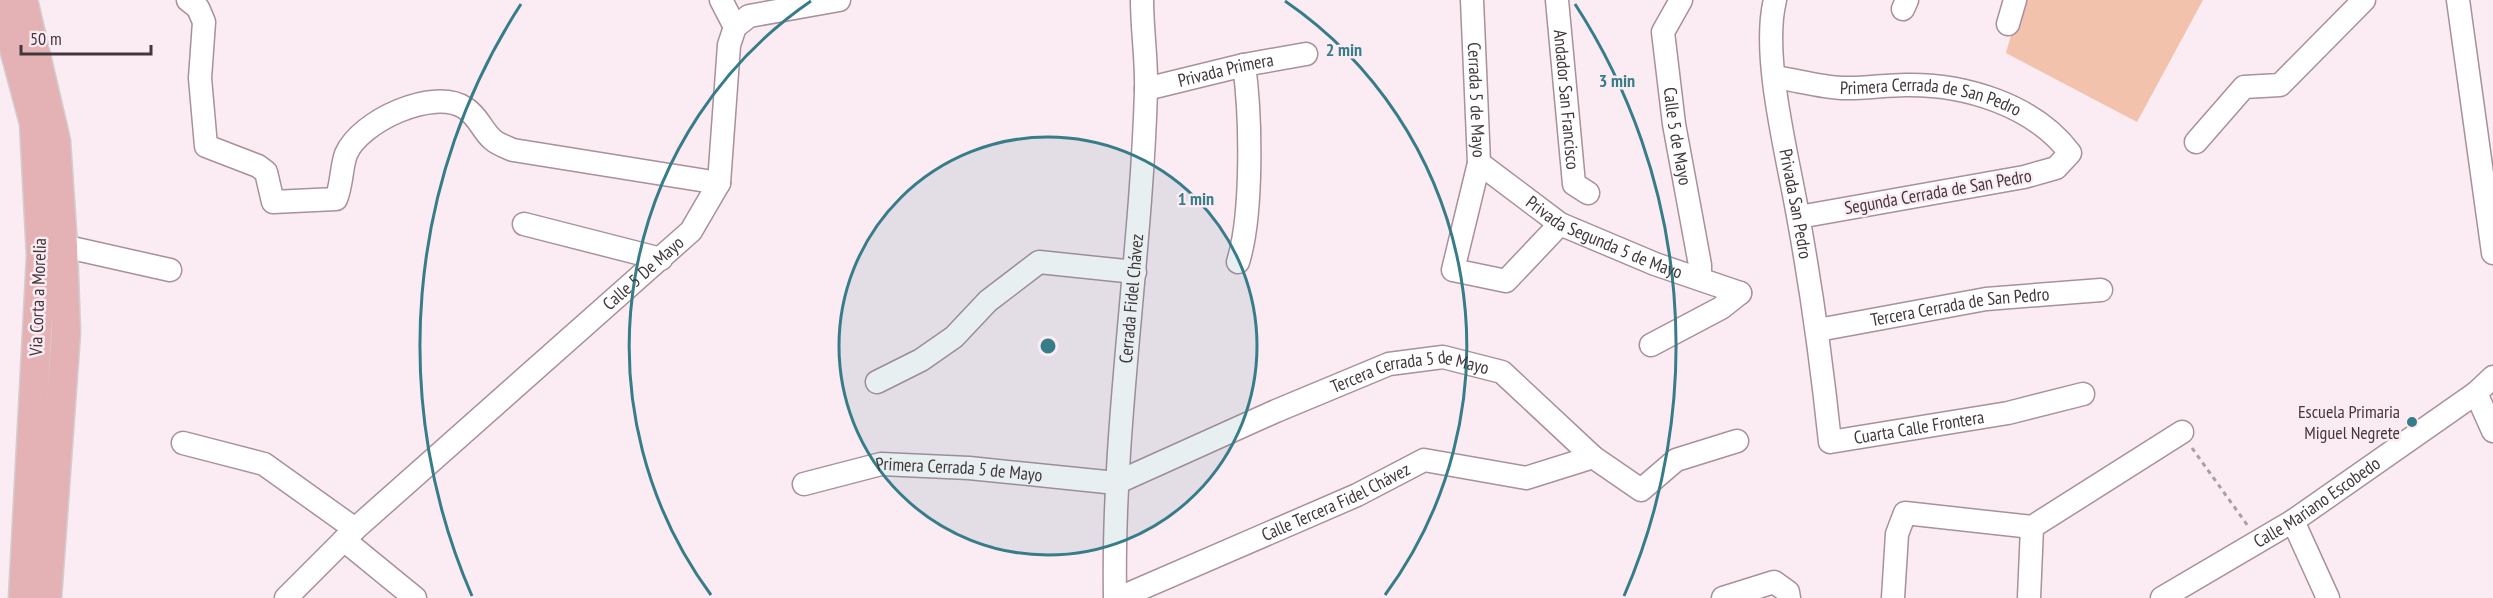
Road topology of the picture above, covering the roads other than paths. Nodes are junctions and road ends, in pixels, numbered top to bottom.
1 (1, 0) edge
2 (23, 0) edge
3 (188, 0) edge
4 (721, 0) edge
5 (838, 0) edge
6 (1142, 0) edge
7 (1472, 0) edge
8 (1557, 0) edge
9 (1681, 0) edge
10 (1775, 0) edge
11 (2015, 0) edge
12 (2458, 0) edge
13 (2353, 4) edge
14 (2008, 24) dead end
15 (735, 27) junction
16 (1306, 54) dead end
17 (1244, 65) junction
18 (1774, 76) junction
19 (1146, 89) junction
20 (2196, 142) dead end
21 (2070, 153) joint
22 (1479, 163) junction
23 (718, 183) junction
24 (2489, 187) edge
25 (1588, 193) dead end
26 (1799, 217) junction
27 (524, 224) dead end
28 (1560, 224) junction
29 (52, 251) junction
30 (2493, 253) edge
31 (661, 259) junction
32 (1238, 262) dead end
33 (170, 270) dead end
34 (1135, 272) junction
35 (1700, 278) junction
36 (2101, 290) dead end
37 (1818, 330) junction
38 (1651, 345) dead end
39 (2493, 377) edge
40 (877, 382) dead end
41 (2476, 393) junction
42 (2084, 394) dead end
43 (34, 396) junction
44 (2493, 431) edge
45 (2182, 432) road end
46 (1737, 441) dead end
47 (1830, 442) joint
48 (183, 443) dead end
49 (1593, 456) junction
50 (1116, 483) junction
51 (804, 484) dead end
52 (53, 514) junction
53 (2293, 521) junction
54 (2032, 527) junction
55 (350, 535) junction
56 (2190, 591) edge
57 (23, 598) edge
58 (46, 598) edge
59 (286, 598) edge
60 (415, 598) edge
61 (1117, 598) edge
62 (1723, 598) edge
63 (1789, 598) edge
64 (1893, 598) edge
65 (2029, 598) edge
66 (2162, 598) edge
67 (2328, 598) edge

1 - 29 main road, Via Corta a Morelia
2 - 29 main road, Via Corta a Morelia
3 - 23 street
4 - 15 street
5 - 15 street
6 - 19 street, Cerrada Fidel Chávez
7 - 22 street, Cerrada 5 de Mayo
8 - 25 street, Andador San Francisco
9 - 35 street, Calle 5 de Mayo
10 - 18 street, Privada San Pedro
11 - 14 street
12 - 24 street
13 - 20 street
15 - 23 street, Calle 5 De Mayo
16 - 17 street, Privada Primera
17 - 19 street, Privada Primera
17 - 32 street
18 - 21 street, Primera Cerrada de San Pedro
18 - 26 street, Privada San Pedro
19 - 34 street, Cerrada Fidel Chávez
21 - 26 street, Segunda Cerrada de San Pedro
22 - 28 street, Privada Segunda 5 de Mayo
22 - 28 street, Cerrada 5 de Mayo
23 - 31 street, Calle 5 De Mayo
24 - 30 street
26 - 37 street, Privada San Pedro
27 - 31 street
28 - 35 street, Privada Segunda 5 de Mayo
29 - 33 street
29 - 43 main road, Via Corta a Morelia
29 - 52 main road, Via Corta a Morelia
31 - 55 street, Calle 5 De Mayo
34 - 40 street
34 - 50 street, Cerrada Fidel Chávez
35 - 38 street, Privada Segunda 5 de Mayo
36 - 37 street, Tercera Cerrada de San Pedro
37 - 47 street, Privada San Pedro
39 - 41 street, Calle Mariano Escobedo
41 - 44 street
41 - 53 street, Calle Mariano Escobedo
42 - 47 street, Cuarta Calle Frontera
43 - 52 main road
43 - 57 main road, Via Corta a Morelia
45 - 54 street
46 - 49 street, Tercera Cerrada 5 de Mayo
48 - 55 street
49 - 50 street, Tercera Cerrada 5 de Mayo
49 - 61 street, Calle Tercera Fidel Chávez
50 - 51 street, Primera Cerrada 5 de Mayo
50 - 61 street, Cerrada Fidel Chávez
52 - 58 main road, Via Corta a Morelia
53 - 56 street, Calle Mariano Escobedo
53 - 67 street
54 - 64 street
54 - 65 street
55 - 59 street, Calle 5 De Mayo
55 - 60 street
56 - 66 street, Calle Mariano Escobedo
62 - 63 street

